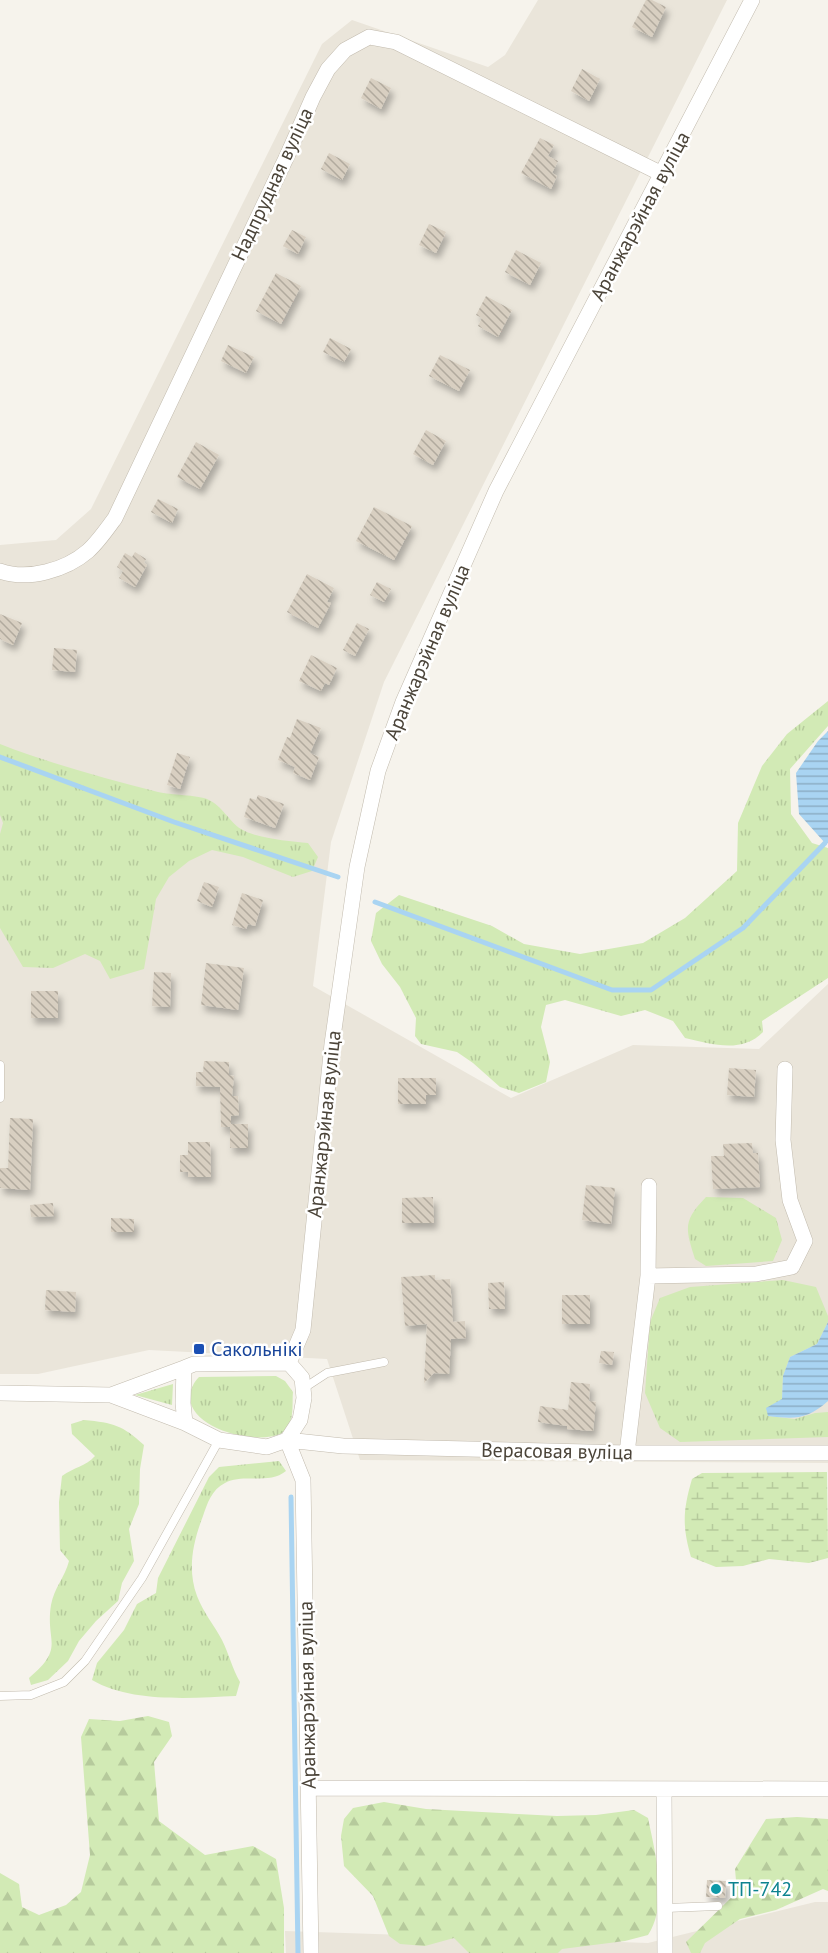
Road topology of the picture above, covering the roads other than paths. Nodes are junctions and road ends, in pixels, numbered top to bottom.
1 (752, 0) edge
2 (662, 174) junction
3 (0, 571) edge
4 (0, 1065) edge
5 (784, 1069) dead end
6 (0, 1098) edge
7 (649, 1186) dead end
8 (648, 1276) junction
9 (384, 1362) dead end
10 (290, 1364) junction
11 (184, 1368) junction
12 (303, 1388) junction
13 (0, 1393) edge
14 (111, 1395) junction
15 (185, 1423) junction
16 (219, 1440) junction
17 (287, 1440) junction
18 (627, 1453) junction
19 (828, 1453) edge
20 (0, 1696) edge
21 (309, 1788) junction
22 (664, 1789) junction
23 (828, 1789) edge
24 (718, 1906) dead end
25 (666, 1908) junction
26 (311, 1953) edge
27 (665, 1953) edge

1 - 2 street, Аранжарэйная вуліца
2 - 3 street, Надпрудная вуліца
2 - 10 street, Аранжарэйная вуліца
4 - 6 lane
5 - 8 street
7 - 8 street
8 - 18 street
9 - 12 lane
10 - 11 street, Верасовая вуліца
10 - 12 street
11 - 14 street, Верасовая вуліца
11 - 15 street
12 - 17 street
13 - 14 street, Верасовая вуліца
14 - 15 street, Верасовая вуліца
15 - 16 street, Верасовая вуліца
16 - 17 street, Верасовая вуліца
16 - 20 lane
17 - 18 street, Верасовая вуліца
17 - 21 street, Аранжарэйная вуліца
18 - 19 street, Верасовая вуліца
21 - 22 street
21 - 26 street, Аранжарэйная вуліца
22 - 23 street
22 - 25 street
24 - 25 lane
25 - 27 street

